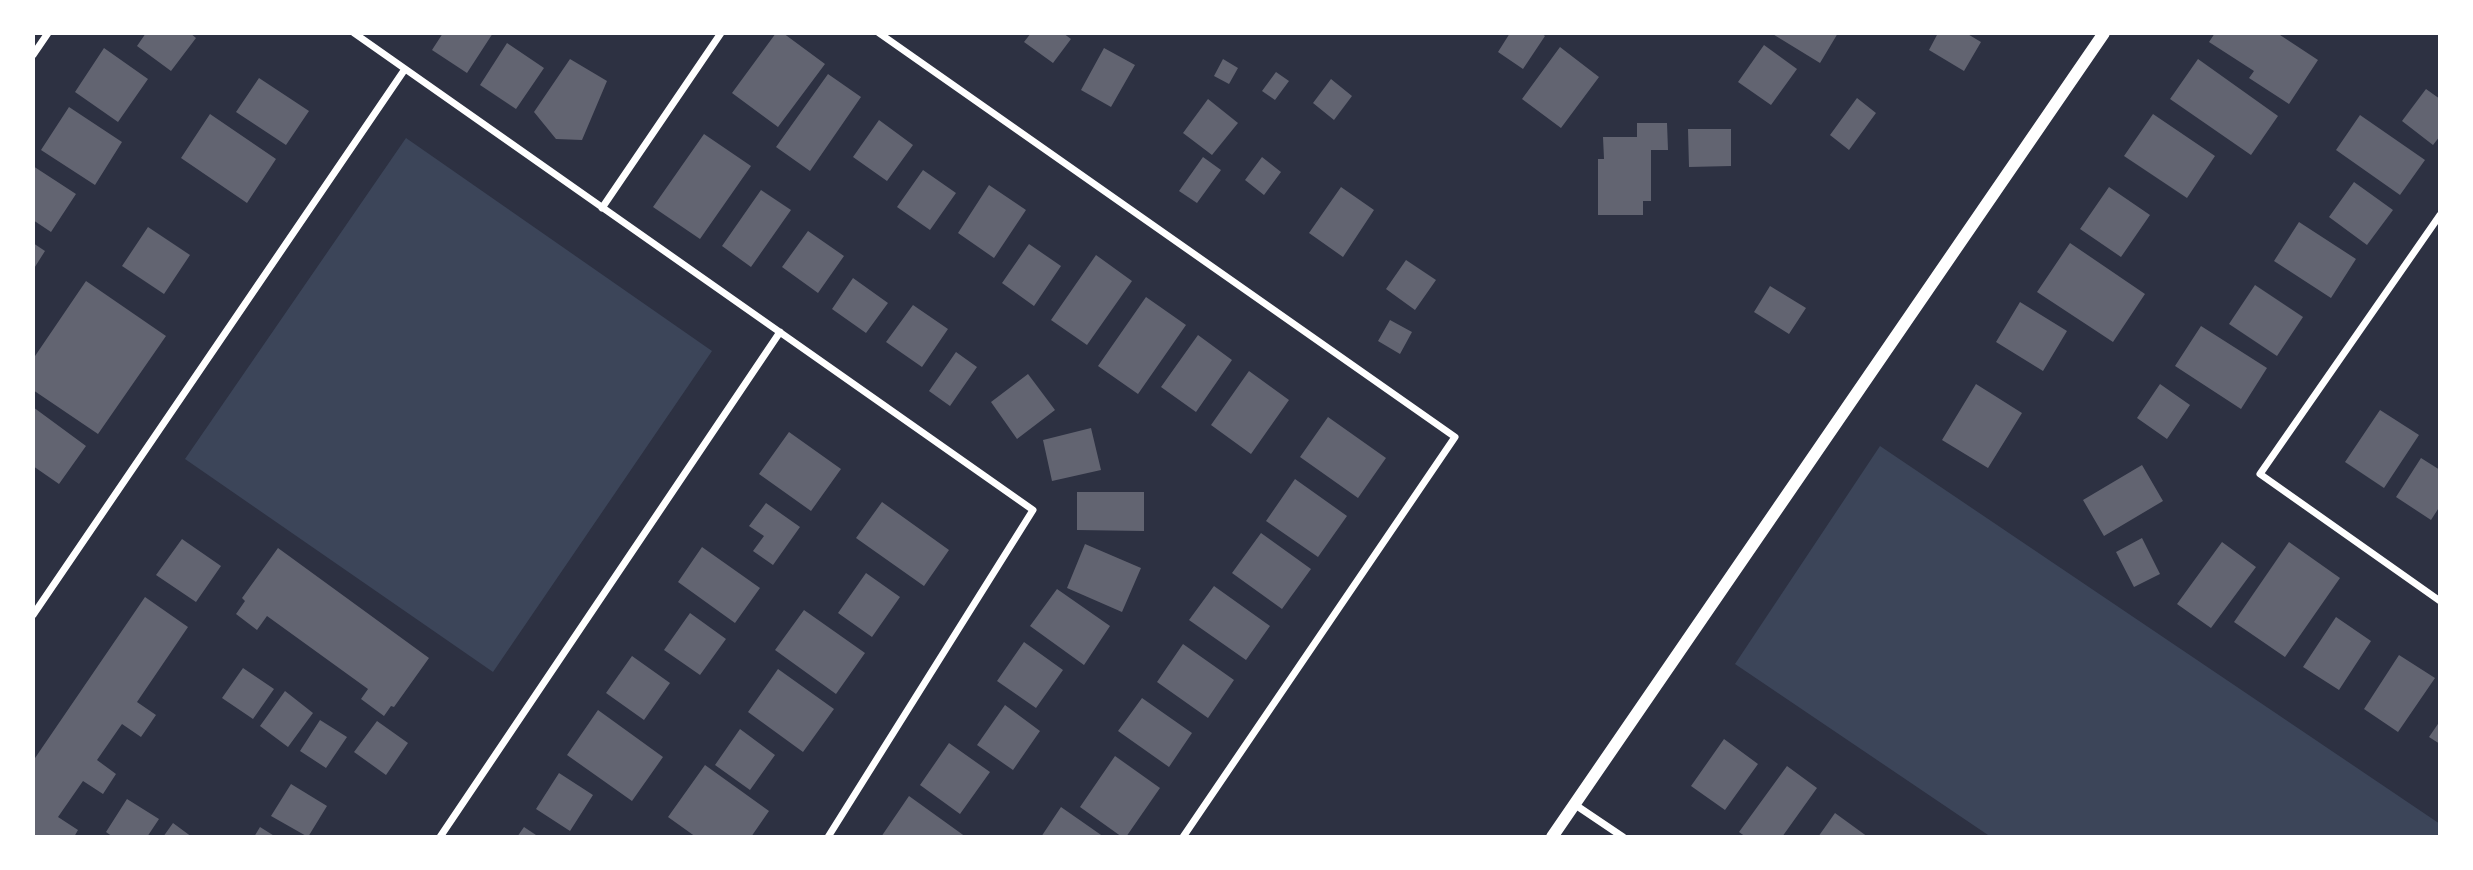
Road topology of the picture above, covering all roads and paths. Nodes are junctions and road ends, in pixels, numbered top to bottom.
1 (48, 33) edge
2 (354, 33) edge
3 (721, 33) edge
4 (879, 33) edge
5 (2105, 33) edge
6 (33, 55) edge
7 (405, 69) junction
8 (602, 208) junction
9 (2440, 215) edge
10 (780, 332) junction
11 (2440, 601) edge
12 (33, 615) edge
13 (1574, 804) junction
14 (440, 837) edge
15 (828, 837) edge
16 (1183, 837) edge
17 (1552, 837) edge
18 (1623, 837) edge

1 - 6 street
2 - 7 street
3 - 8 street
4 - 16 street
5 - 13 street
7 - 8 street
7 - 12 street
8 - 10 street
9 - 11 street
10 - 14 street
10 - 15 street
13 - 17 street
13 - 18 street

